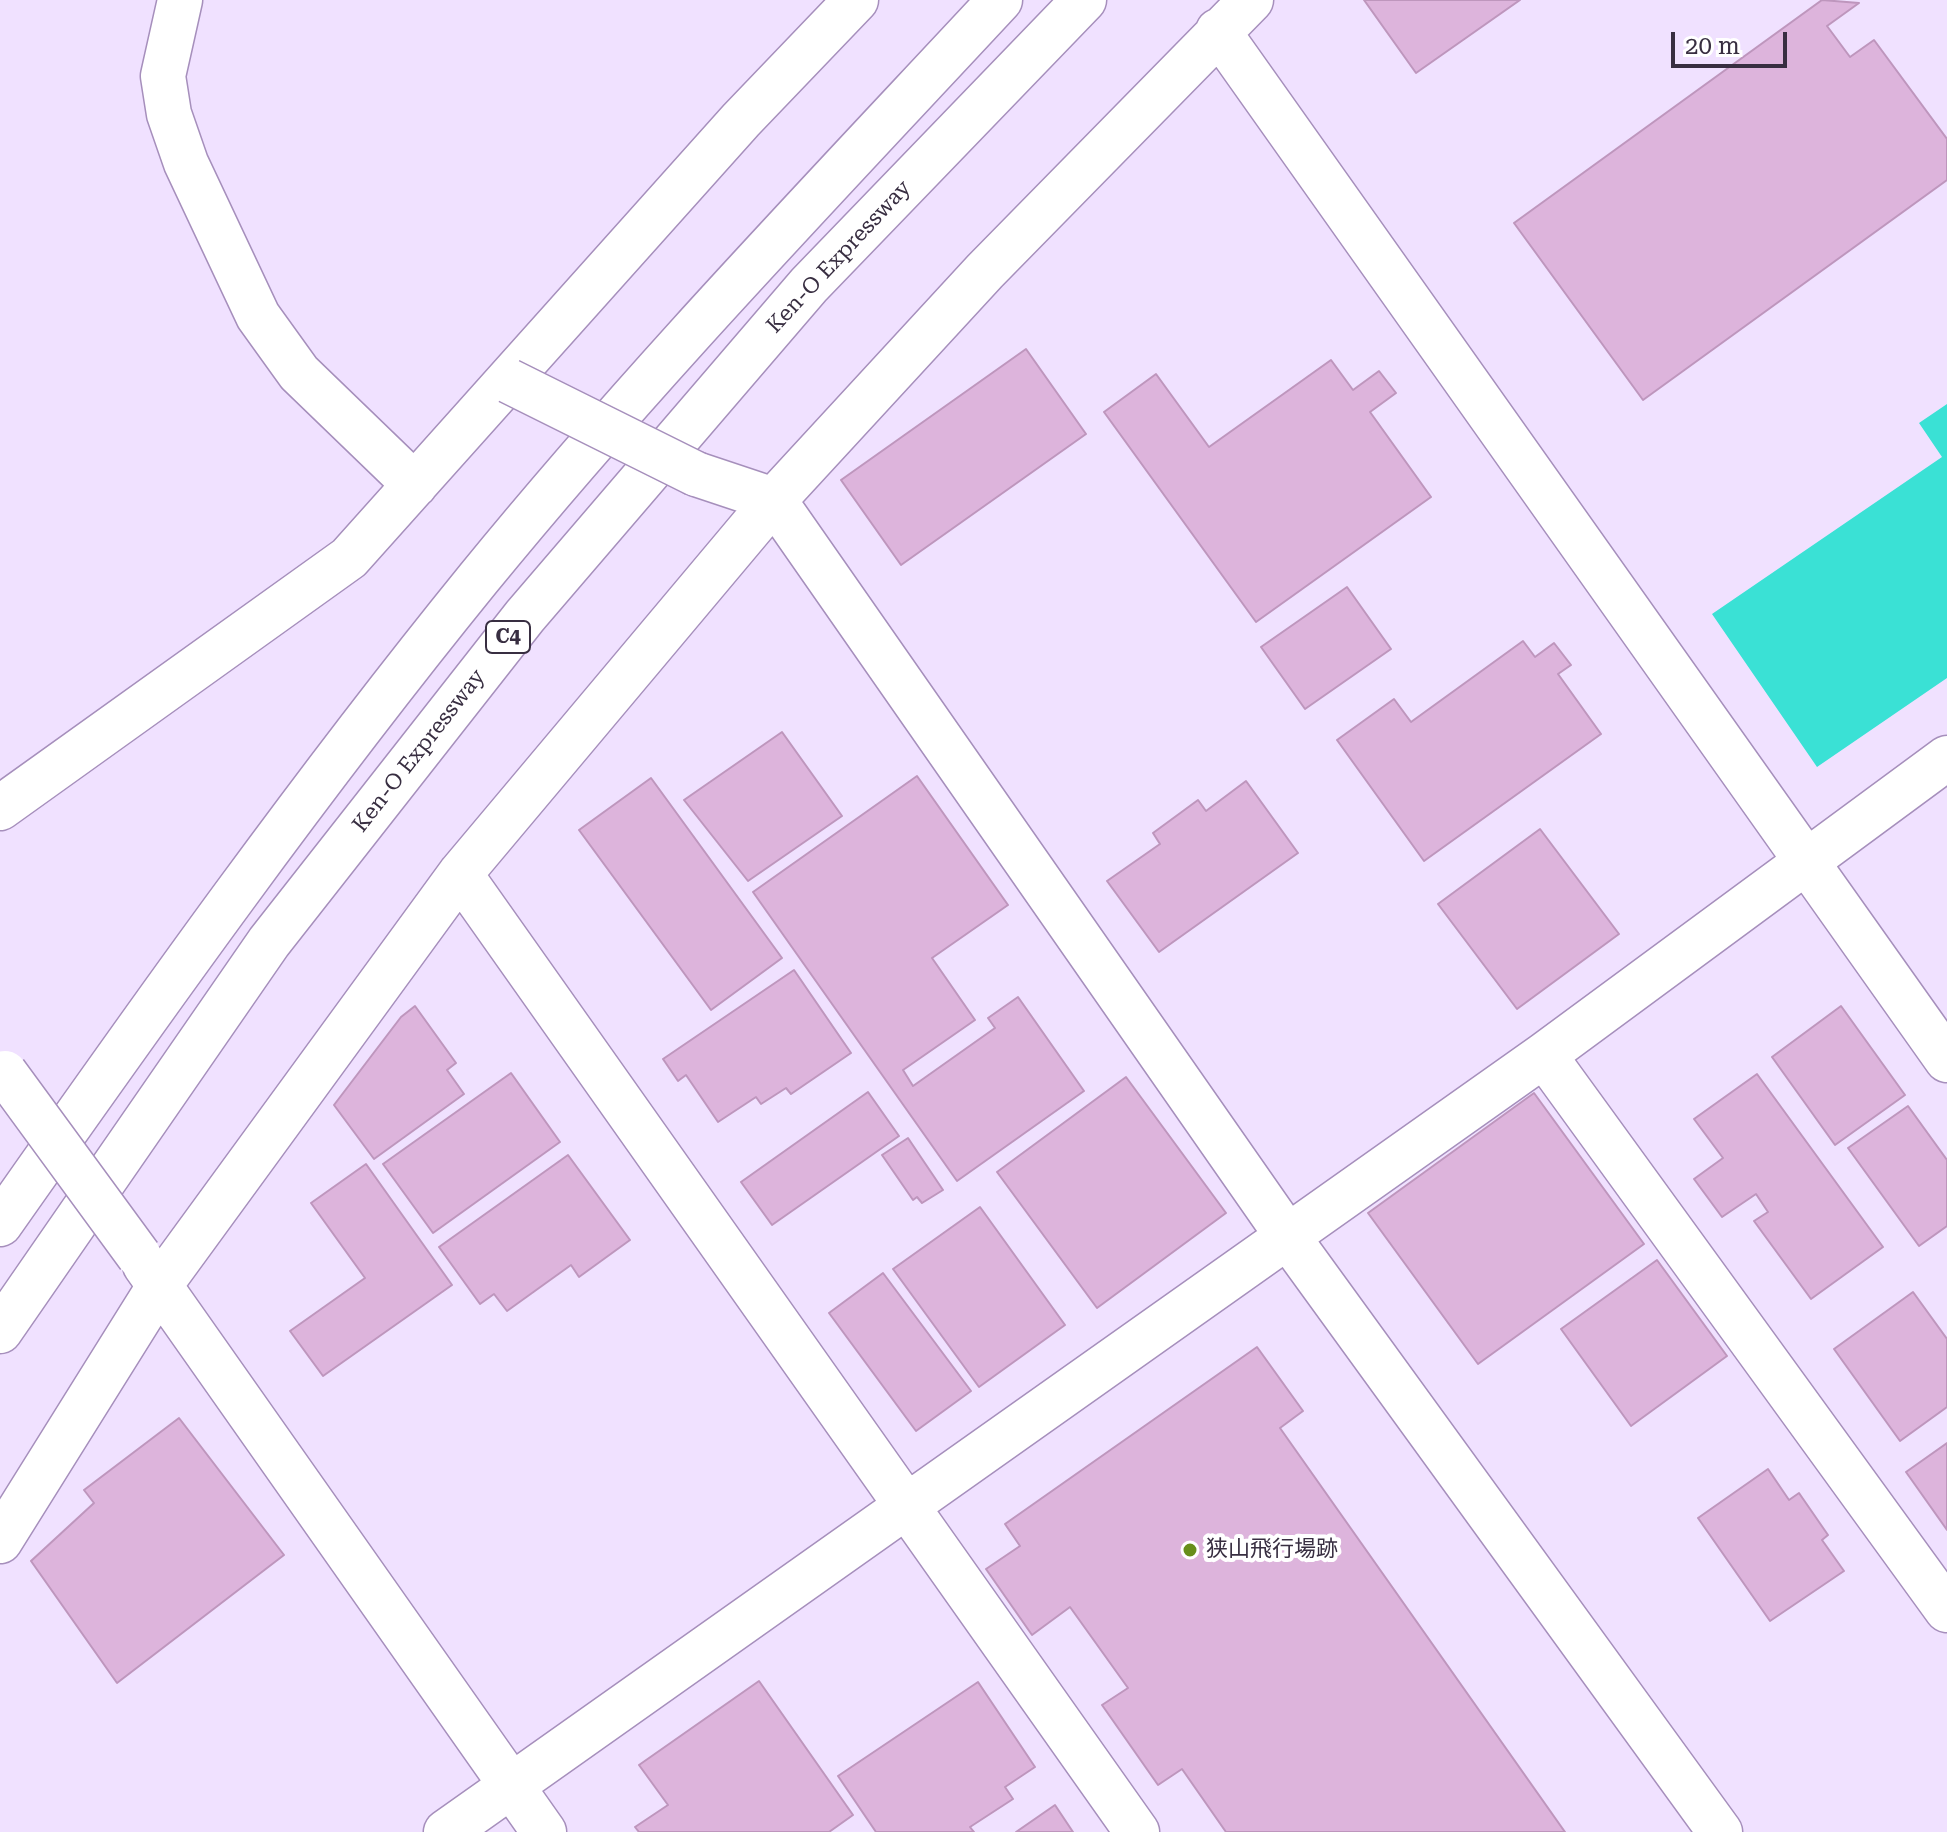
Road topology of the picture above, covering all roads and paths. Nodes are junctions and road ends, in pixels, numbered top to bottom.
1 (180, 0) edge
2 (856, 0) edge
3 (1000, 0) edge
4 (1084, 0) edge
5 (1251, 0) edge
6 (1218, 31) junction
7 (509, 381) junction
8 (415, 485) junction
9 (774, 500) junction
10 (1947, 758) edge
11 (0, 808) edge
12 (1804, 861) junction
13 (460, 874) junction
14 (1544, 1055) junction
15 (1947, 1060) edge
16 (3, 1070) edge
17 (0, 1224) edge
18 (1288, 1237) junction
19 (149, 1271) junction
20 (0, 1331) edge
21 (904, 1507) junction
22 (0, 1541) edge
23 (1947, 1610) edge
24 (510, 1786) junction
25 (446, 1832) edge
26 (544, 1832) edge
27 (1137, 1832) edge
28 (1720, 1832) edge

1 - 8 main road
2 - 7 main road
3 - 17 main road, C4
4 - 20 main road, Ken-O Expressway / C4
5 - 6 main road
6 - 9 main road
6 - 12 main road
7 - 8 main road
7 - 9 main road, bridge
8 - 11 main road
9 - 13 main road
9 - 18 main road
10 - 12 main road
12 - 14 main road
12 - 15 main road
13 - 19 main road
13 - 21 main road
14 - 18 main road
14 - 23 main road
16 - 19 main road, bridge
18 - 21 main road
18 - 28 main road
19 - 22 main road
19 - 24 main road
21 - 24 main road
21 - 27 main road
24 - 25 main road
24 - 26 main road

